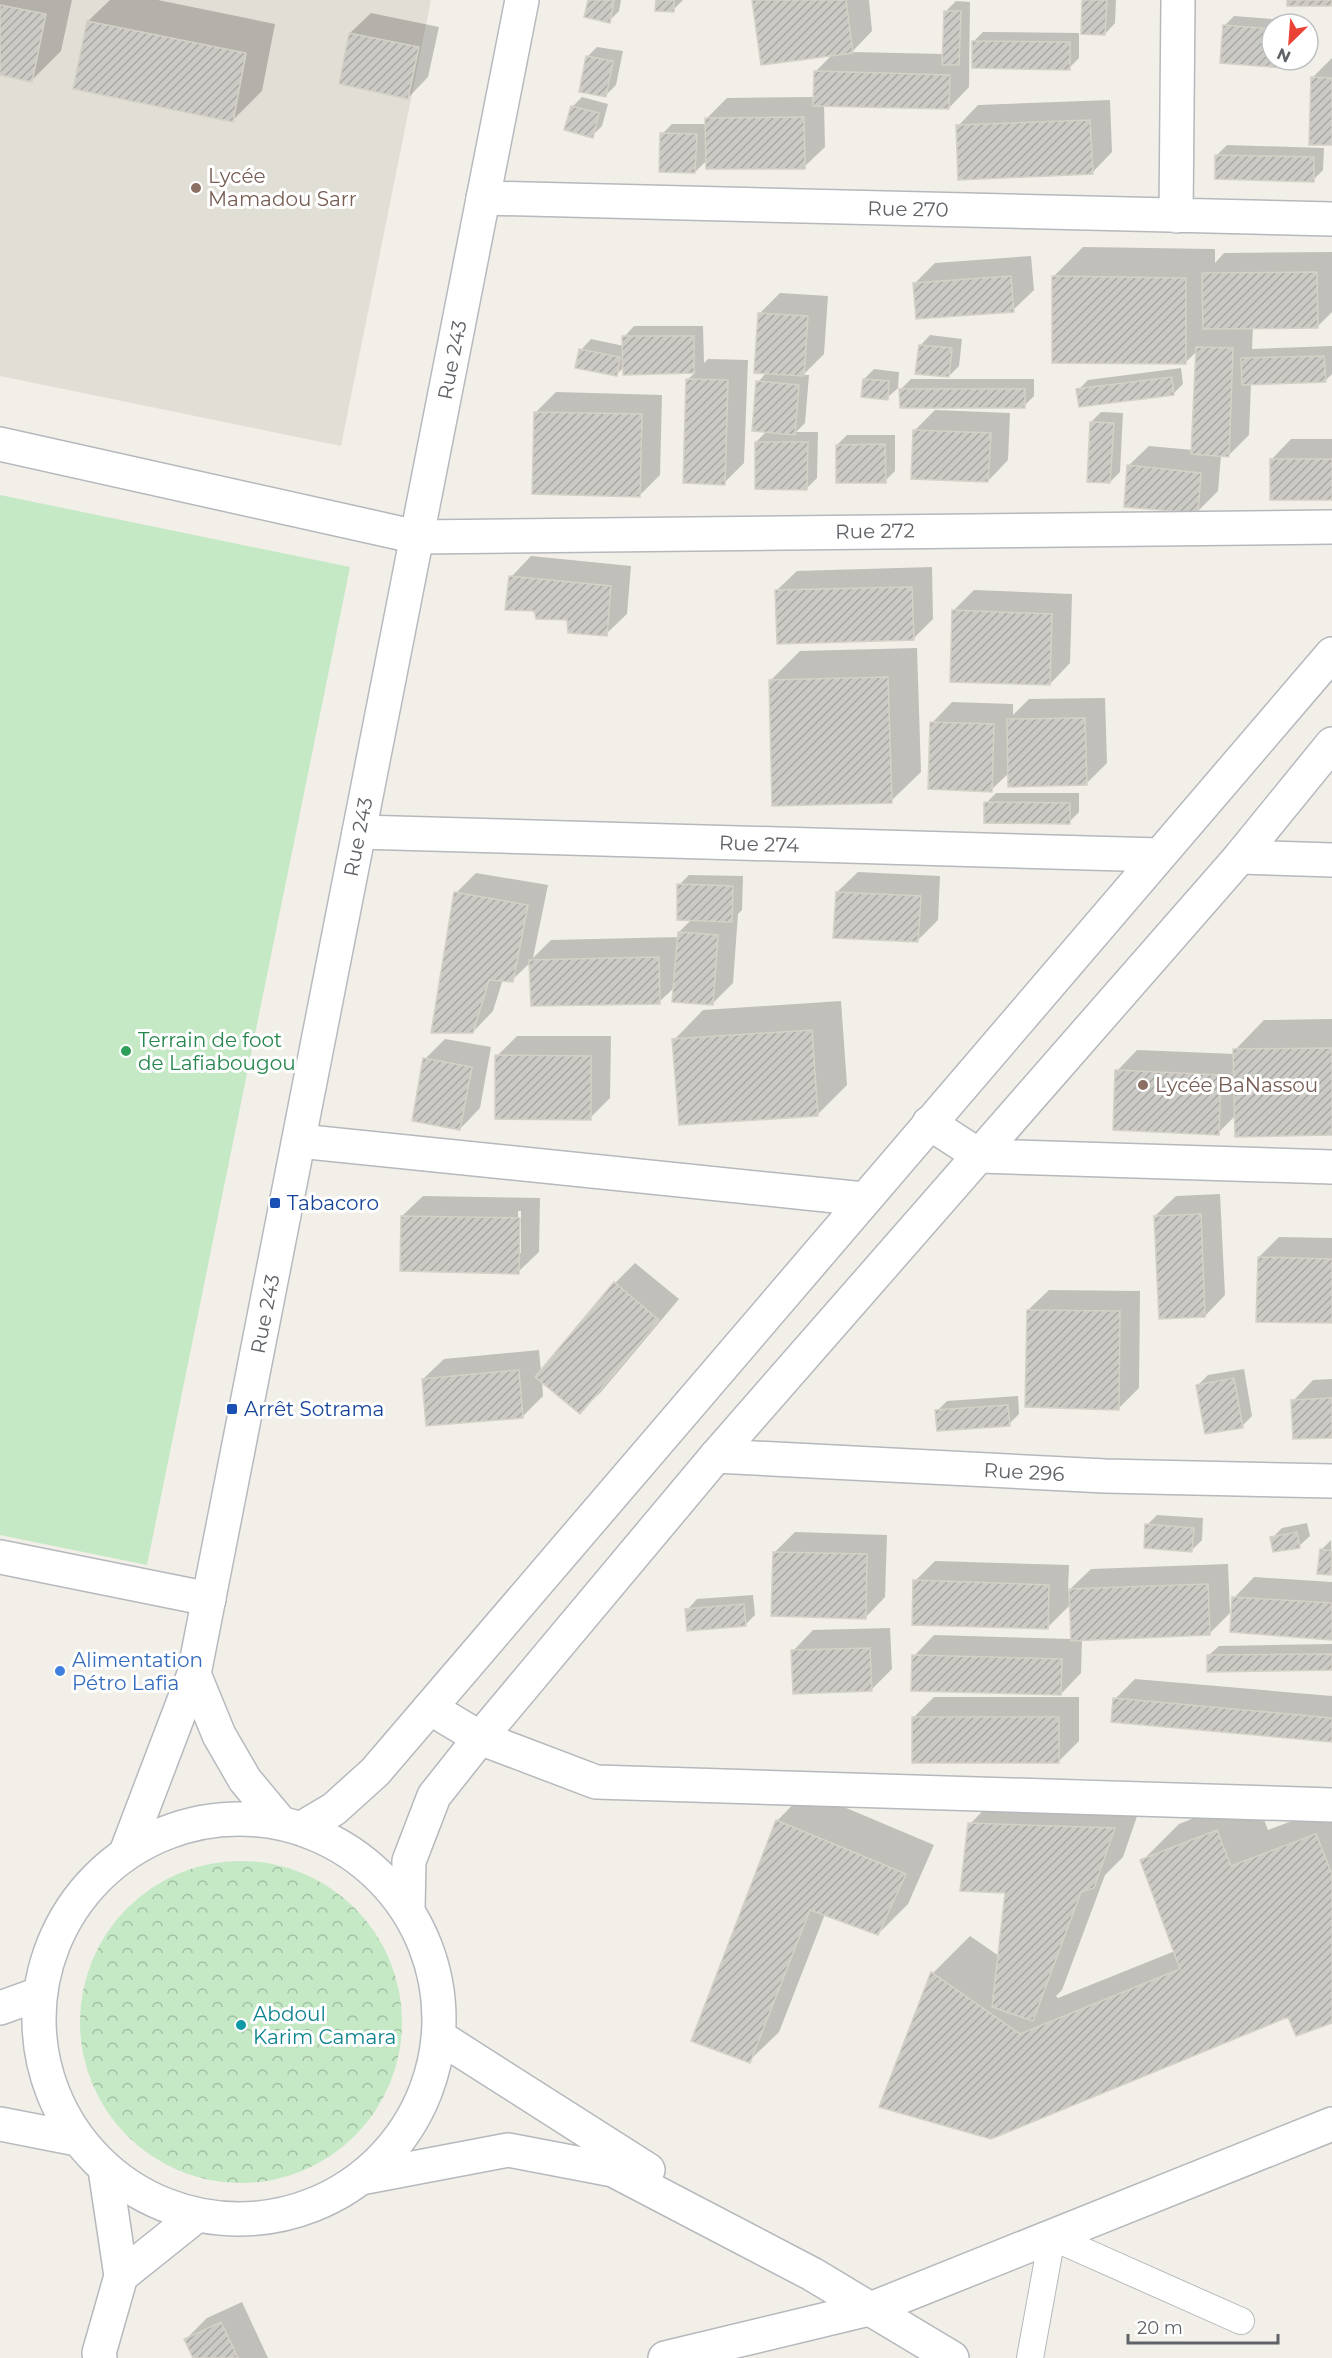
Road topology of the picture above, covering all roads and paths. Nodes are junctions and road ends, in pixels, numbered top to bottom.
1 (522, 0) edge
2 (1178, 0) edge
3 (483, 198) junction
4 (1176, 216) junction
5 (1332, 219) edge
6 (0, 444) edge
7 (1332, 527) edge
8 (417, 537) junction
9 (1332, 654) edge
10 (1332, 744) edge
11 (359, 832) junction
12 (1160, 855) junction
13 (1240, 856) junction
14 (1332, 860) edge
15 (930, 1123) junction
16 (299, 1141) junction
17 (980, 1156) junction
18 (1332, 1167) edge
19 (864, 1199) junction
20 (716, 1456) junction
21 (1332, 1481) edge
22 (0, 1557) edge
23 (209, 1599) junction
24 (194, 1674) junction
25 (430, 1708) junction
26 (480, 1738) junction
27 (1332, 1805) edge
28 (291, 1825) junction
29 (127, 1850) junction
30 (408, 1908) junction
31 (39, 1994) junction
32 (0, 2008) edge
33 (441, 2038) junction
34 (0, 2124) edge
35 (1332, 2124) edge
36 (77, 2139) junction
37 (105, 2169) junction
38 (366, 2177) junction
39 (196, 2216) junction
40 (1052, 2237) junction
41 (812, 2274) junction
42 (121, 2276) junction
43 (873, 2308) junction
44 (1241, 2321) dead end
45 (100, 2358) edge
46 (665, 2358) edge
47 (952, 2358) edge
48 (1030, 2358) edge

1 - 3 street, Rue 243
2 - 4 street
3 - 4 street, Rue 270
3 - 8 street, Rue 243
4 - 5 street, Rue 270
6 - 8 street, Rue 272
7 - 8 street, Rue 272
8 - 11 street, Rue 243
9 - 12 street
10 - 13 street
11 - 12 street, Rue 274
11 - 16 street, Rue 243
12 - 15 street
13 - 14 street
13 - 17 street
15 - 17 street
15 - 19 street
16 - 19 street
16 - 23 street, Rue 243
17 - 18 street
17 - 20 street
19 - 25 street
20 - 21 street, Rue 296
20 - 26 street
22 - 23 street
23 - 24 street, Rue 243
24 - 28 street
24 - 29 street, Rue 243
25 - 26 street
25 - 28 street
26 - 27 street
26 - 30 street
28 - 29 street
28 - 30 street
29 - 31 street
30 - 33 street
31 - 32 street
31 - 36 street
33 - 38 street
33 - 41 street
34 - 36 street
35 - 40 street
36 - 37 street
37 - 39 street
37 - 42 street
38 - 39 street
38 - 41 street
39 - 42 street
40 - 43 street
40 - 44 lane
40 - 48 lane
41 - 43 street
42 - 45 street
43 - 46 street
43 - 47 street

